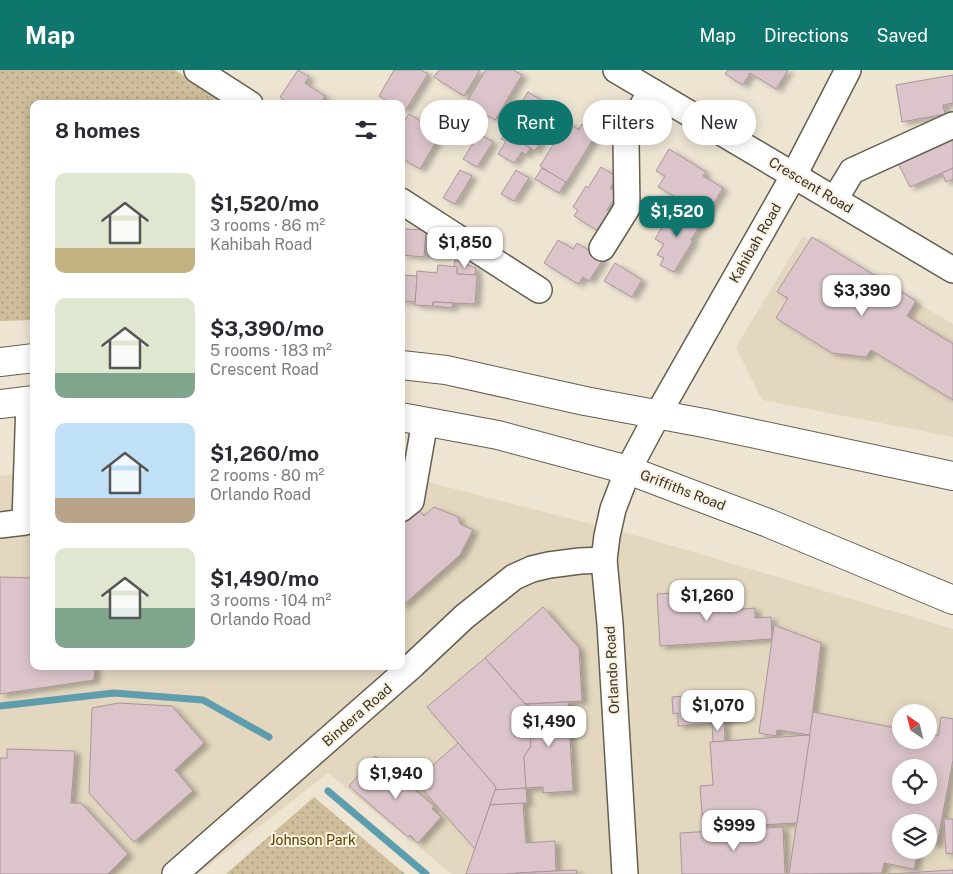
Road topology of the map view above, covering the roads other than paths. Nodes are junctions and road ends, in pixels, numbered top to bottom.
1 (198, 70) edge
2 (848, 70) edge
3 (625, 72) edge
4 (651, 91) junction
5 (244, 100) edge
6 (953, 125) edge
7 (794, 175) junction
8 (834, 199) junction
9 (405, 204) edge
10 (602, 248) dead end
11 (953, 270) edge
12 (539, 290) dead end
13 (30, 358) edge
14 (0, 362) edge
15 (405, 365) edge
16 (30, 400) edge
17 (0, 404) edge
18 (658, 414) junction
19 (413, 419) edge
20 (30, 420) edge
21 (628, 470) junction
22 (953, 476) edge
23 (405, 506) edge
24 (0, 525) edge
25 (604, 560) junction
26 (953, 600) edge
27 (407, 659) edge
28 (395, 670) edge
29 (175, 874) edge
30 (625, 874) edge

1 - 5 street
2 - 7 street, Kahibah Road
3 - 4 street, Crescent Road
4 - 7 street, Crescent Road
4 - 10 street
6 - 8 street
7 - 8 street, Crescent Road
7 - 18 street, Kahibah Road
8 - 11 street, Crescent Road
9 - 12 street
13 - 14 highway
15 - 18 highway
16 - 17 highway
18 - 21 street, Kahibah Road
18 - 22 highway
19 - 21 highway, Griffiths Road
19 - 23 street
20 - 24 street
21 - 25 street, Orlando Road
21 - 26 highway, Griffiths Road
25 - 27 street, Bindera Road
25 - 30 street, Orlando Road
28 - 29 street, Bindera Road

